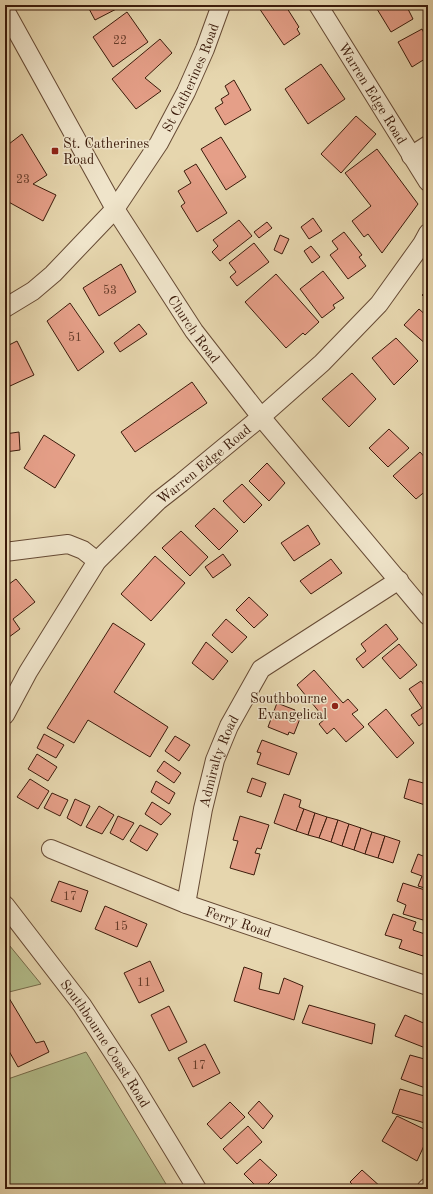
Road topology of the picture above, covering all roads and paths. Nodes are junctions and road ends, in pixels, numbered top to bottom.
1 (221, 5) edge
2 (318, 5) edge
3 (5, 10) edge
4 (428, 145) edge
5 (411, 156) junction
6 (428, 182) edge
7 (115, 209) junction
8 (426, 242) edge
9 (5, 308) edge
10 (261, 417) junction
11 (5, 552) edge
12 (97, 561) junction
13 (399, 580) junction
14 (428, 616) edge
15 (5, 715) edge
16 (51, 849) dead end
17 (5, 904) edge
18 (186, 904) junction
19 (428, 986) edge
20 (197, 1189) edge

1 - 7 street, St Catherines Road
2 - 5 street, Warren Edge Road
3 - 7 street, Church Road
4 - 5 street
5 - 6 street, Warren Edge Road
7 - 9 street, St Catherines Road
7 - 10 street, Church Road
8 - 10 street, Warren Edge Road
10 - 12 street, Warren Edge Road
10 - 13 street, Church Road
11 - 12 street
12 - 15 street, Warren Edge Road
13 - 14 street, Church Road
13 - 18 street, Admiralty Road
16 - 18 street, Ferry Road
17 - 20 street, Southbourne Coast Road
18 - 19 street, Ferry Road

